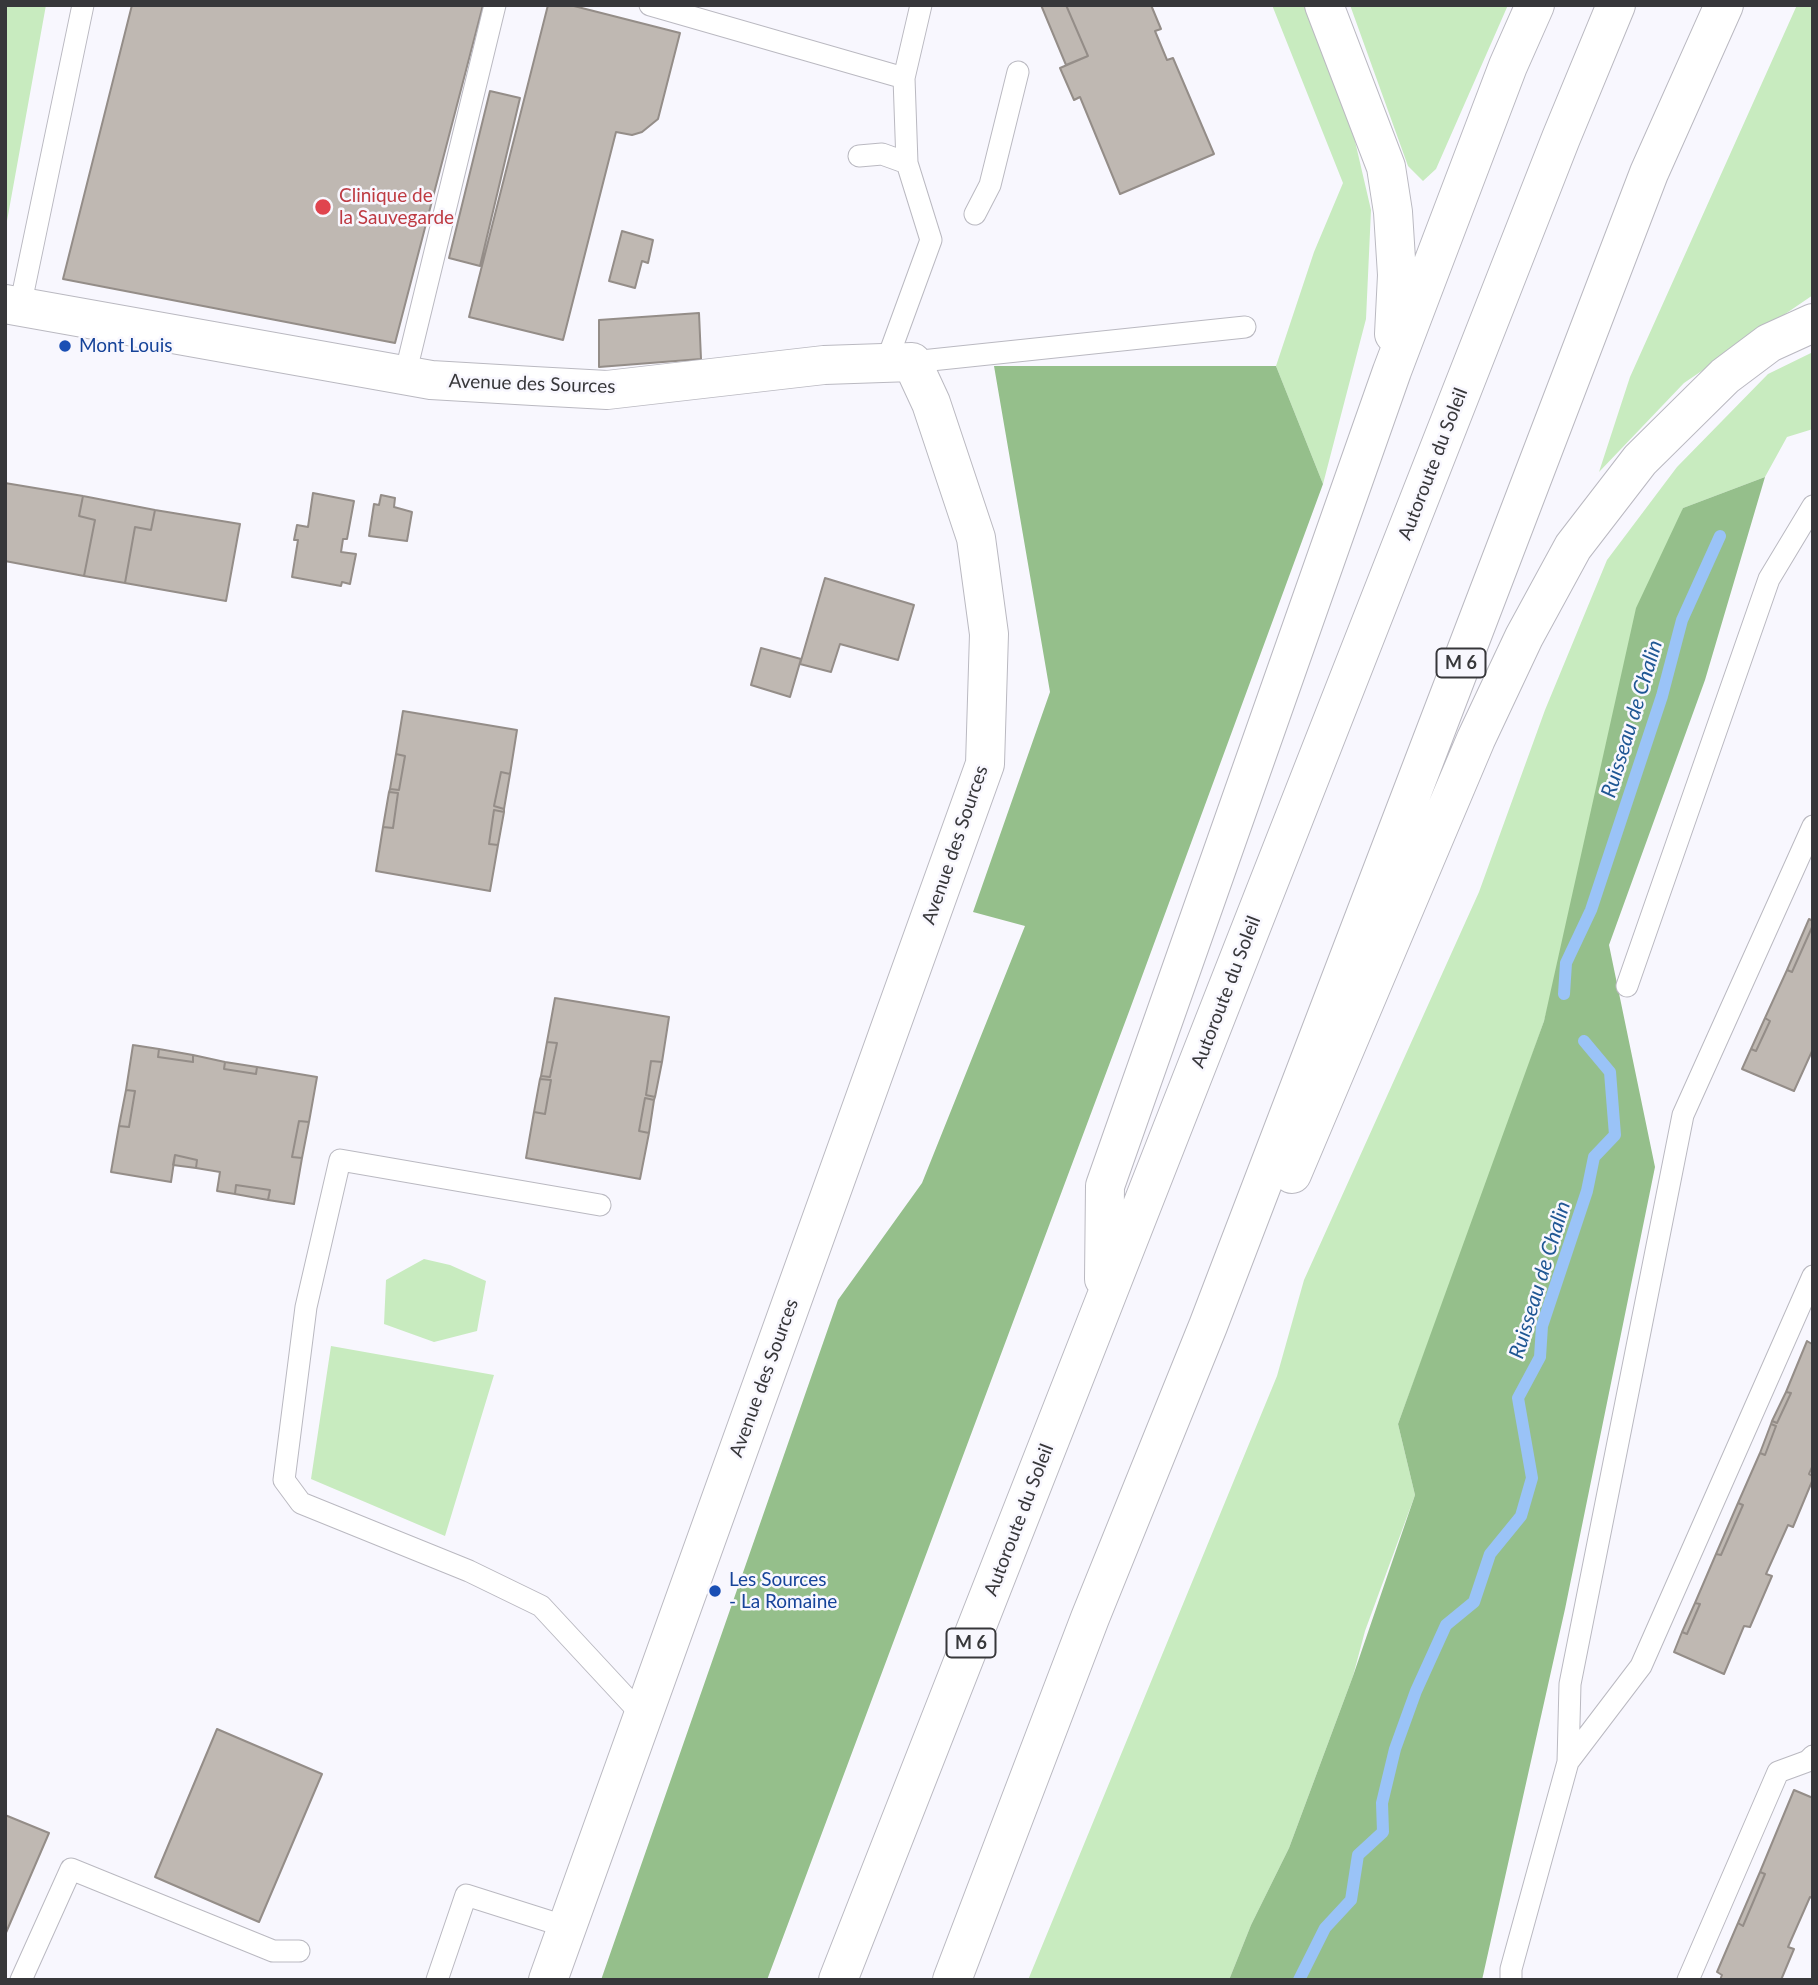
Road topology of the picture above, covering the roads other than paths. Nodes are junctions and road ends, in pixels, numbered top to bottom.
1 (83, 5) edge
2 (495, 5) edge
3 (649, 5) edge
4 (921, 5) edge
5 (1324, 5) edge
6 (1535, 5) edge
7 (1616, 5) edge
8 (1724, 5) edge
9 (1018, 72) dead end
10 (904, 78) junction
11 (859, 156) dead end
12 (907, 163) junction
13 (975, 214) dead end
14 (13, 305) edge
15 (1813, 323) edge
16 (1245, 327) dead end
17 (899, 362) junction
18 (1392, 371) junction
19 (405, 375) junction
20 (1813, 506) edge
21 (1813, 826) edge
22 (1627, 986) dead end
23 (600, 1205) dead end
24 (1813, 1276) edge
25 (1104, 1306) junction
26 (1208, 1326) junction
27 (643, 1716) junction
28 (1811, 1760) edge
29 (1568, 1762) junction
30 (566, 1927) junction
31 (299, 1951) dead end
32 (21, 1980) edge
33 (437, 1980) edge
34 (548, 1980) edge
35 (838, 1980) edge
36 (952, 1980) edge
37 (1511, 1980) edge
38 (1688, 1980) edge

1 - 14 lane
2 - 19 lane
3 - 10 lane
4 - 10 lane
5 - 18 main road
6 - 18 main road
7 - 25 main road, Autoroute du Soleil / M 6
8 - 26 main road, M 6
9 - 13 lane
10 - 12 lane
11 - 12 lane
12 - 17 lane
14 - 19 main road, Avenue des Sources
15 - 26 main road
16 - 17 lane
17 - 19 main road, Avenue des Sources
17 - 27 main road, Avenue des Sources
18 - 25 main road
20 - 22 lane
21 - 29 lane
23 - 27 lane
24 - 29 lane
25 - 35 main road, Autoroute du Soleil / M 6
26 - 36 main road, M 6
27 - 30 main road, Avenue des Sources
28 - 38 lane
29 - 37 lane
30 - 33 lane
30 - 34 main road, Avenue des Sources
31 - 32 lane

